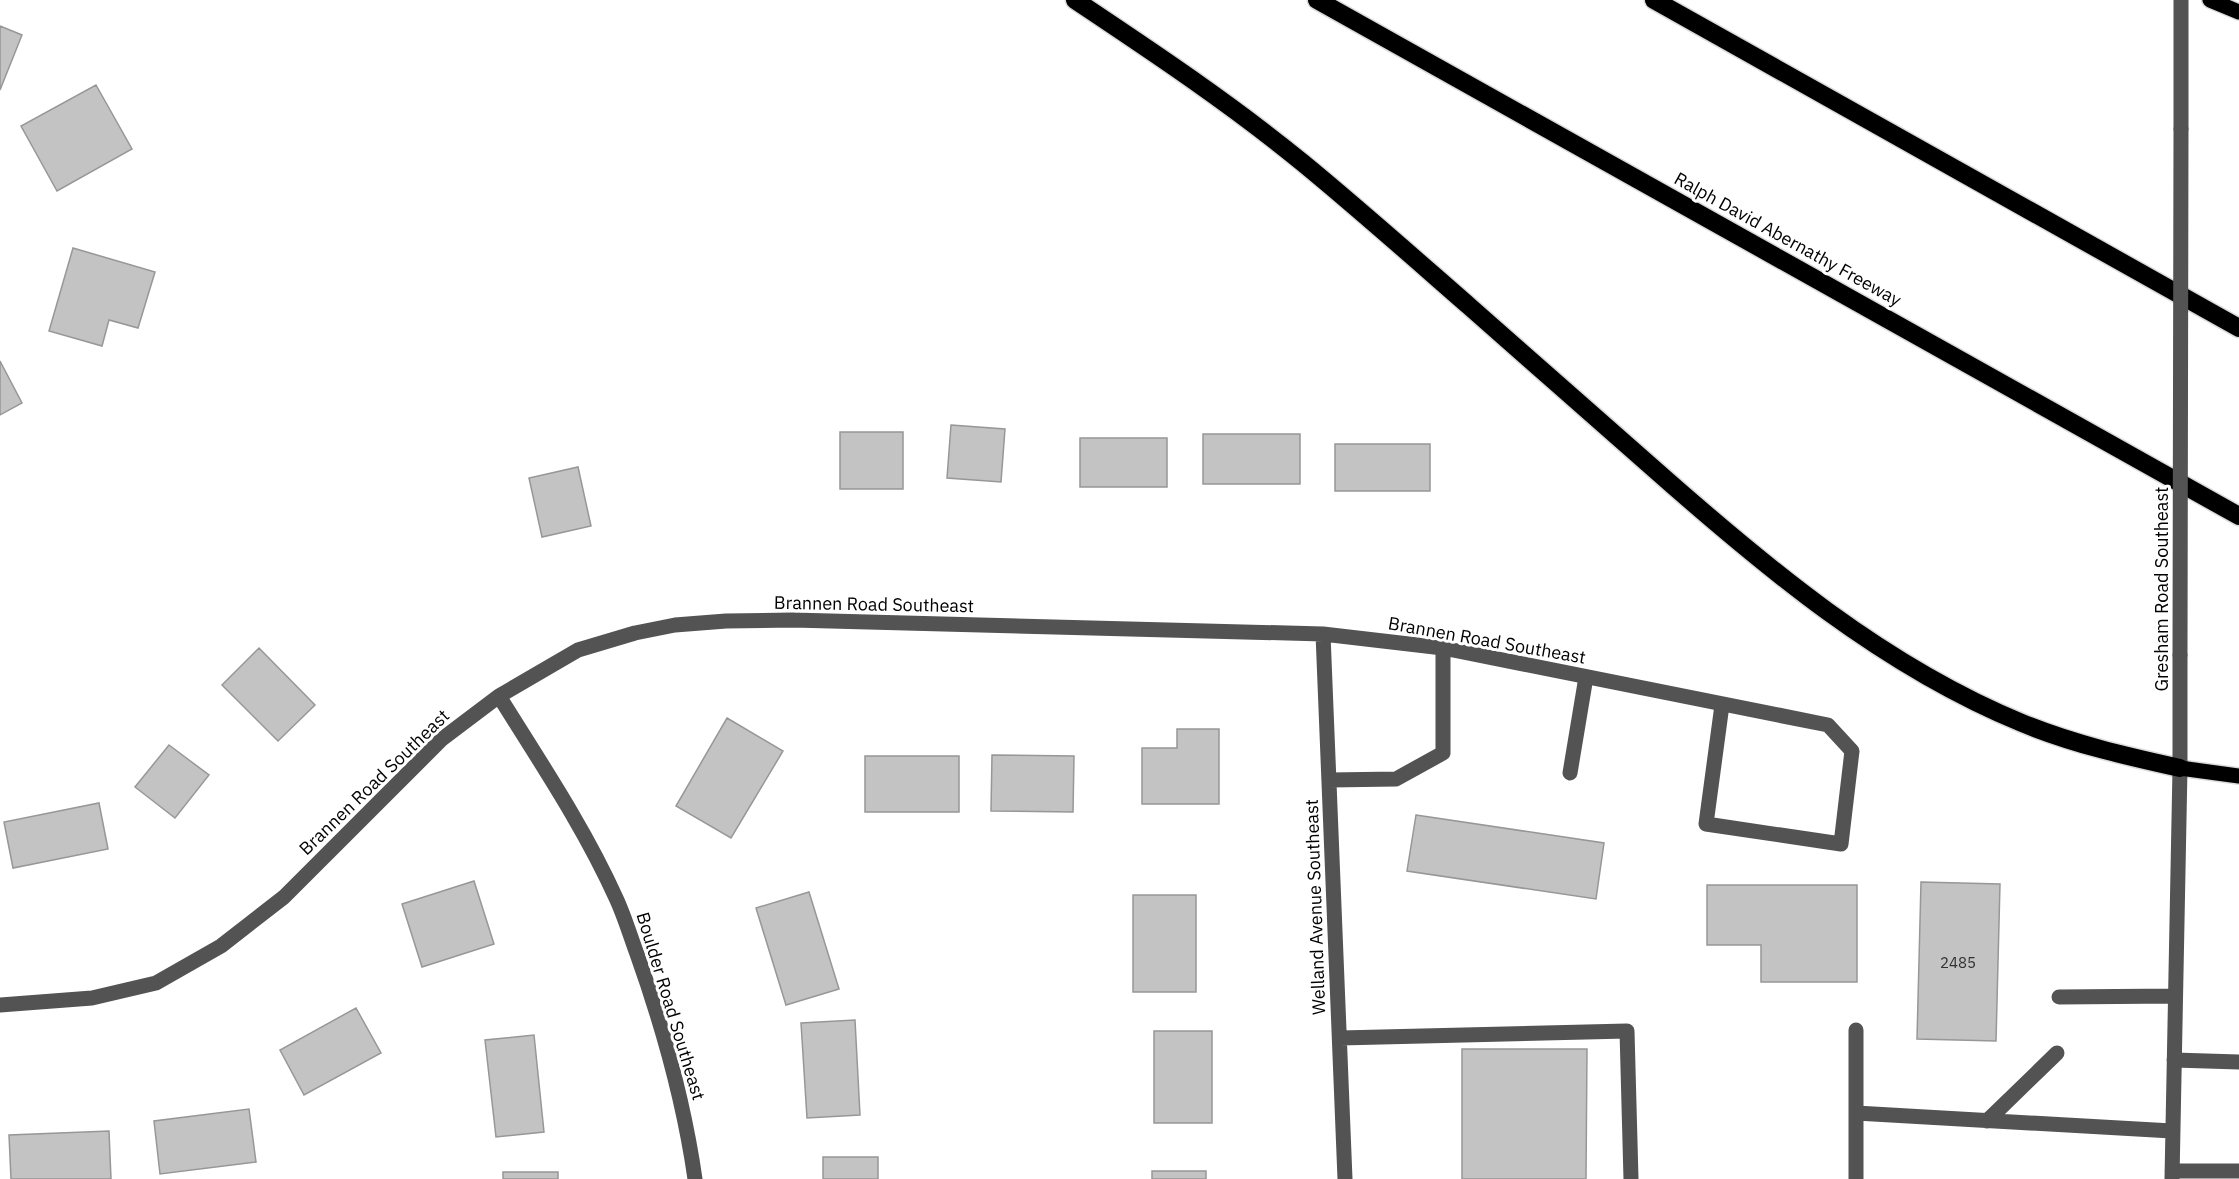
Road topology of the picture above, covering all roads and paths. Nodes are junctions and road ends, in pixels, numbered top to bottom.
1 (1076, 0) edge
2 (1317, 0) edge
3 (1654, 0) edge
4 (2181, 0) edge
5 (2210, 0) edge
6 (2239, 12) edge
7 (2239, 328) edge
8 (2239, 516) edge
9 (1323, 634) junction
10 (1443, 648) junction
11 (1586, 677) junction
12 (500, 696) junction
13 (1722, 705) junction
14 (2180, 768) junction
15 (1570, 773) dead end
16 (2239, 776) edge
17 (1330, 780) junction
18 (2175, 996) junction
19 (2059, 997) dead end
20 (0, 1005) edge
21 (1856, 1030) dead end
22 (1340, 1038) junction
23 (2057, 1053) dead end
24 (2174, 1060) junction
25 (2239, 1062) edge
26 (1856, 1113) junction
27 (1987, 1121) junction
28 (2172, 1131) junction
29 (2239, 1171) edge
30 (2172, 1175) edge
31 (695, 1179) edge
32 (1345, 1179) edge
33 (1631, 1179) edge
34 (1856, 1179) edge

1 - 14 highway
2 - 8 highway, Ralph David Abernathy Freeway
3 - 7 highway
4 - 14 street, Gresham Road Southeast, bridge
5 - 6 main road
9 - 10 street, Brannen Road Southeast
9 - 12 street, Brannen Road Southeast
9 - 17 street, Welland Avenue Southeast
10 - 11 street, Brannen Road Southeast
10 - 17 street
11 - 13 street, Brannen Road Southeast
11 - 15 street
12 - 20 street, Brannen Road Southeast
12 - 31 street, Boulder Road Southeast
13 - 13 street, Brannen Road Southeast
14 - 16 main road
14 - 18 street, Gresham Road Southeast
17 - 22 street, Welland Avenue Southeast
18 - 19 street
18 - 24 street, Gresham Road Southeast
21 - 26 street
22 - 32 street, Welland Avenue Southeast
22 - 33 street
23 - 27 street
24 - 25 street
24 - 28 street, Gresham Road Southeast
26 - 27 street
26 - 34 street
27 - 28 street
28 - 30 street, Gresham Road Southeast
29 - 30 street

